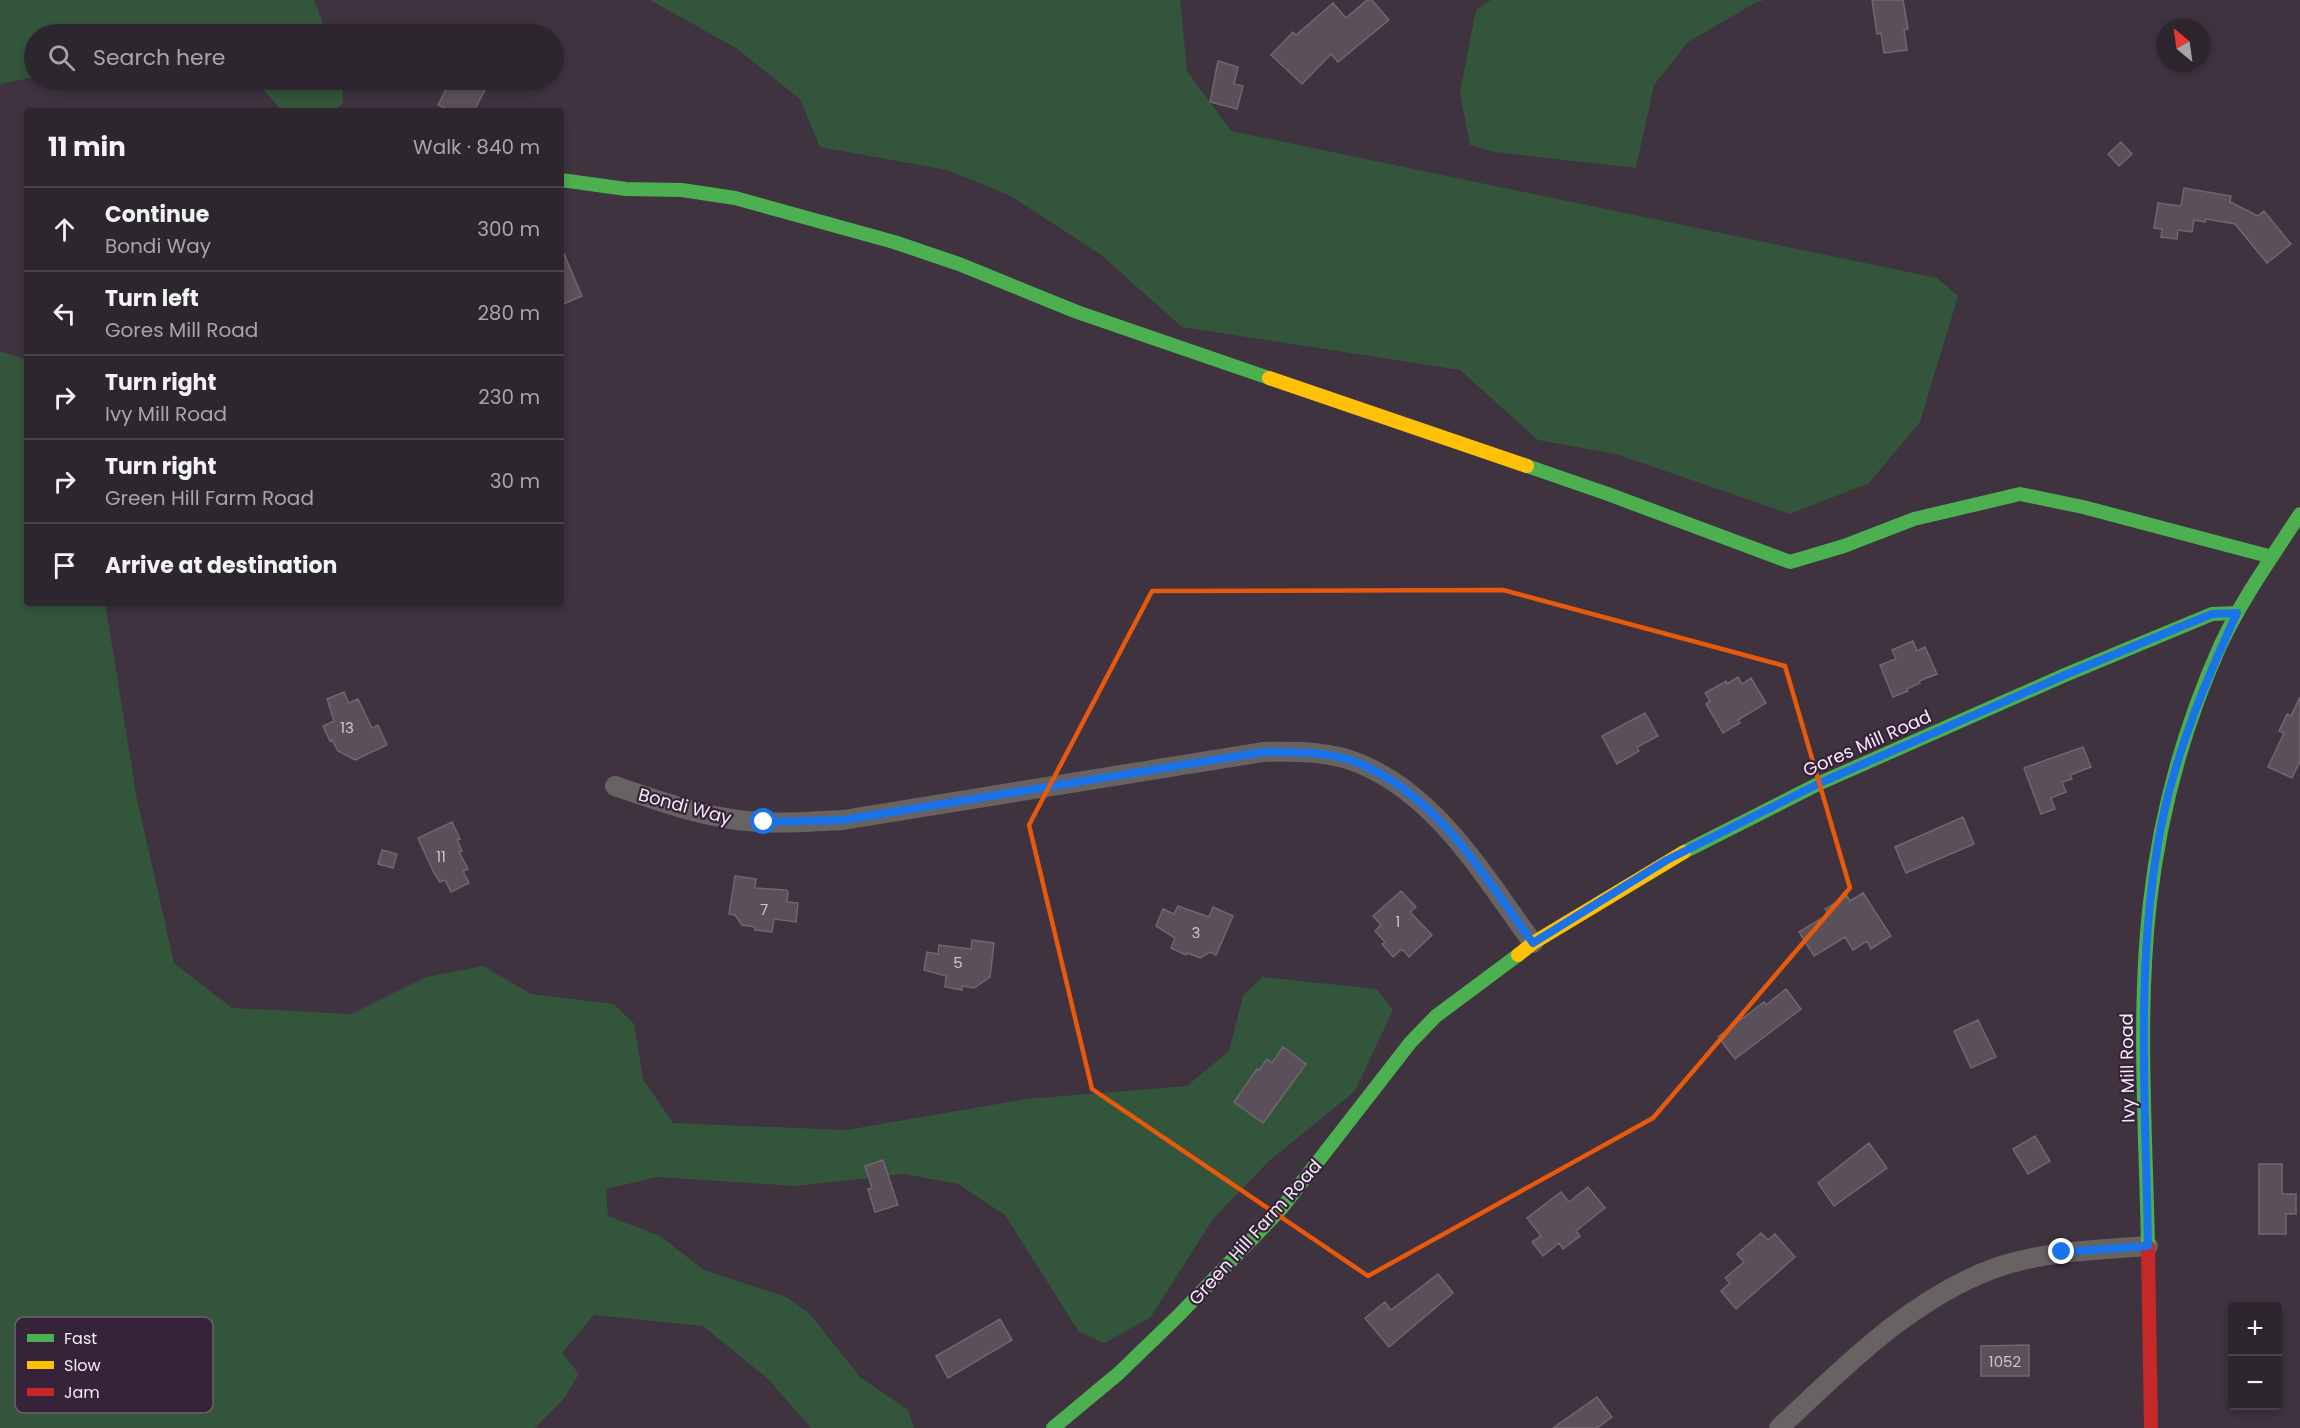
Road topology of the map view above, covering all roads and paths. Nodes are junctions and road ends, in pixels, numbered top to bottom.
1 (564, 180) edge
2 (2300, 514) edge
3 (2272, 557) junction
4 (2237, 613) junction
5 (615, 786) dead end
6 (1533, 943) junction
7 (1436, 1016) joint
8 (2148, 1246) junction
9 (1053, 1428) edge
10 (1779, 1428) edge
11 (2151, 1428) edge

1 - 3 street
2 - 3 street
3 - 4 street
4 - 6 street, Gores Mill Road
4 - 8 street, Ivy Mill Road
5 - 6 street, Bondi Way
6 - 7 street, Gores Mill Road
7 - 9 street, Green Hill Farm Road
8 - 10 street
8 - 11 street, Ivy Mill Road

